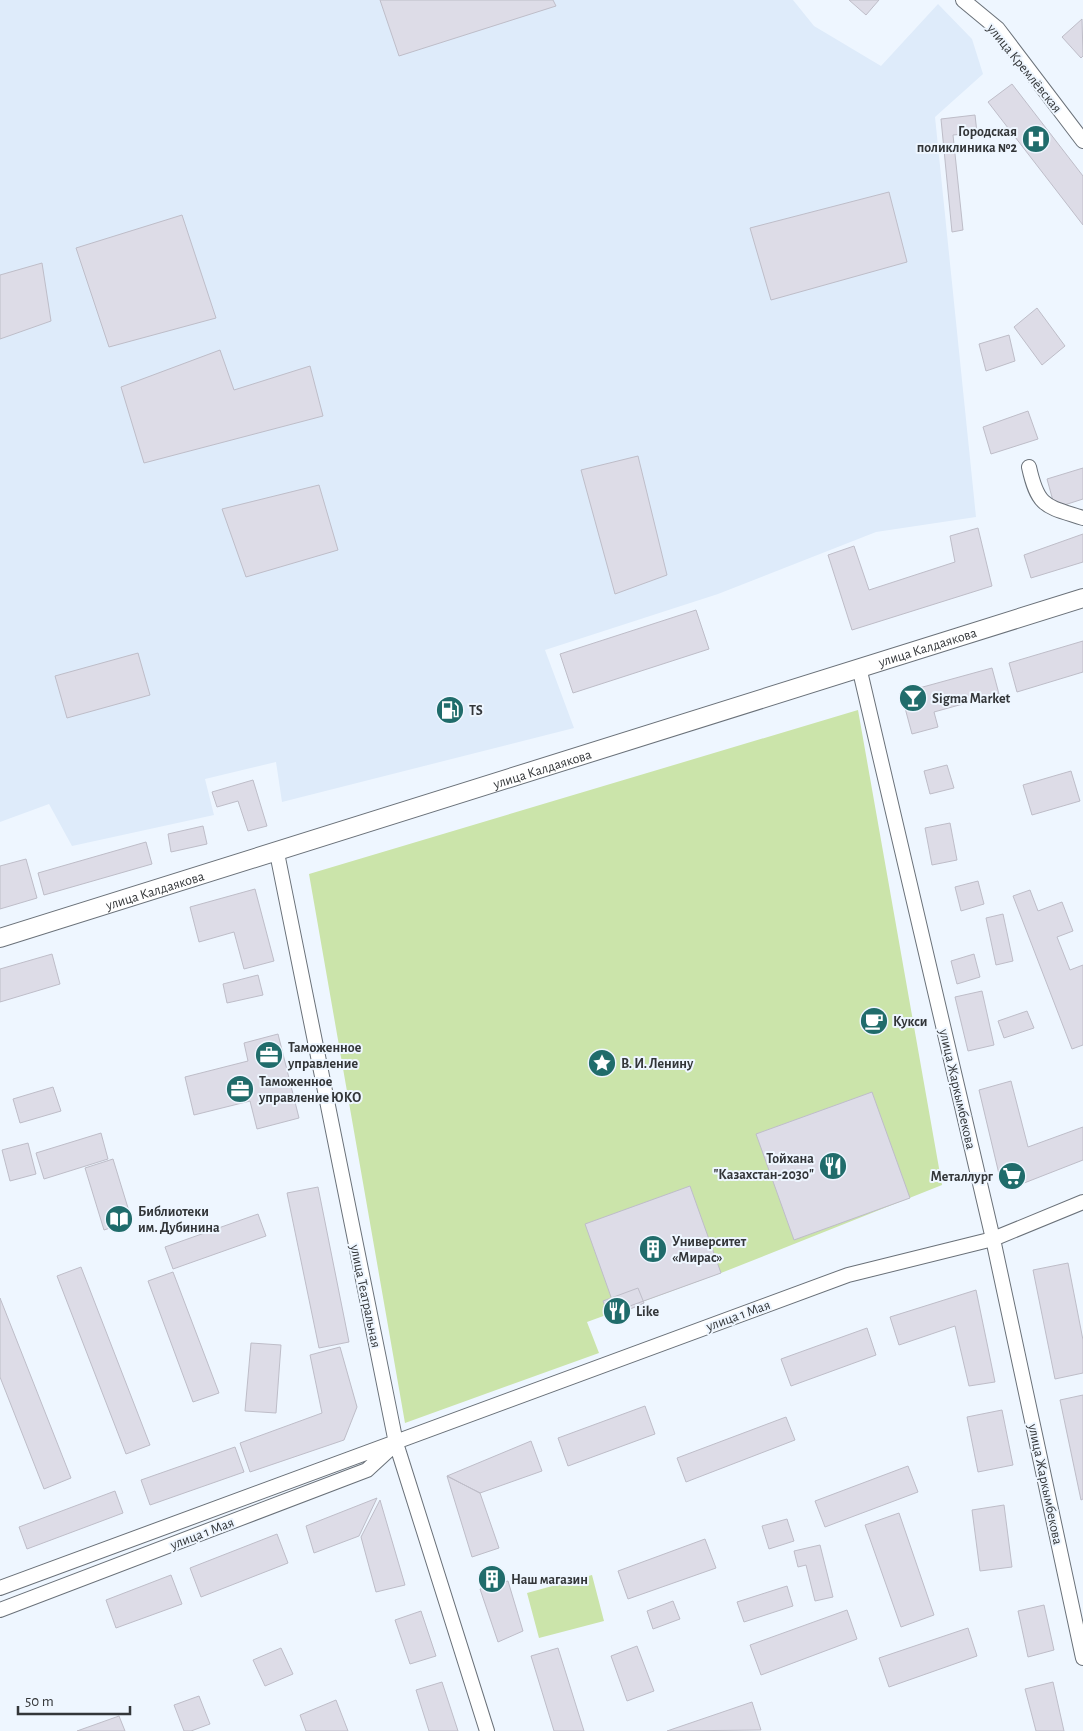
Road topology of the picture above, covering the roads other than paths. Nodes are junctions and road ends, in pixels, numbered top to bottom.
1 (962, 0) edge
2 (1083, 141) edge
3 (1029, 467) dead end
4 (1083, 518) edge
5 (1083, 598) edge
6 (859, 667) junction
7 (277, 853) junction
8 (0, 938) edge
9 (1083, 1202) edge
10 (993, 1239) junction
11 (396, 1443) junction
12 (0, 1588) edge
13 (0, 1610) edge
14 (1083, 1658) edge
15 (487, 1731) edge

1 - 2 street, улица Кремлёвская
3 - 4 street
5 - 6 street, улица Калдаякова
6 - 7 street, улица Калдаякова
6 - 10 street, улица Жаркымбекова
7 - 8 street, улица Калдаякова
7 - 11 street, улица Театральная
9 - 10 street, улица 1 Мая
10 - 11 street, улица 1 Мая
10 - 14 street, улица Жаркымбекова
11 - 12 street, улица 1 Мая
11 - 13 street, улица 1 Мая
11 - 15 street, улица Театральная

